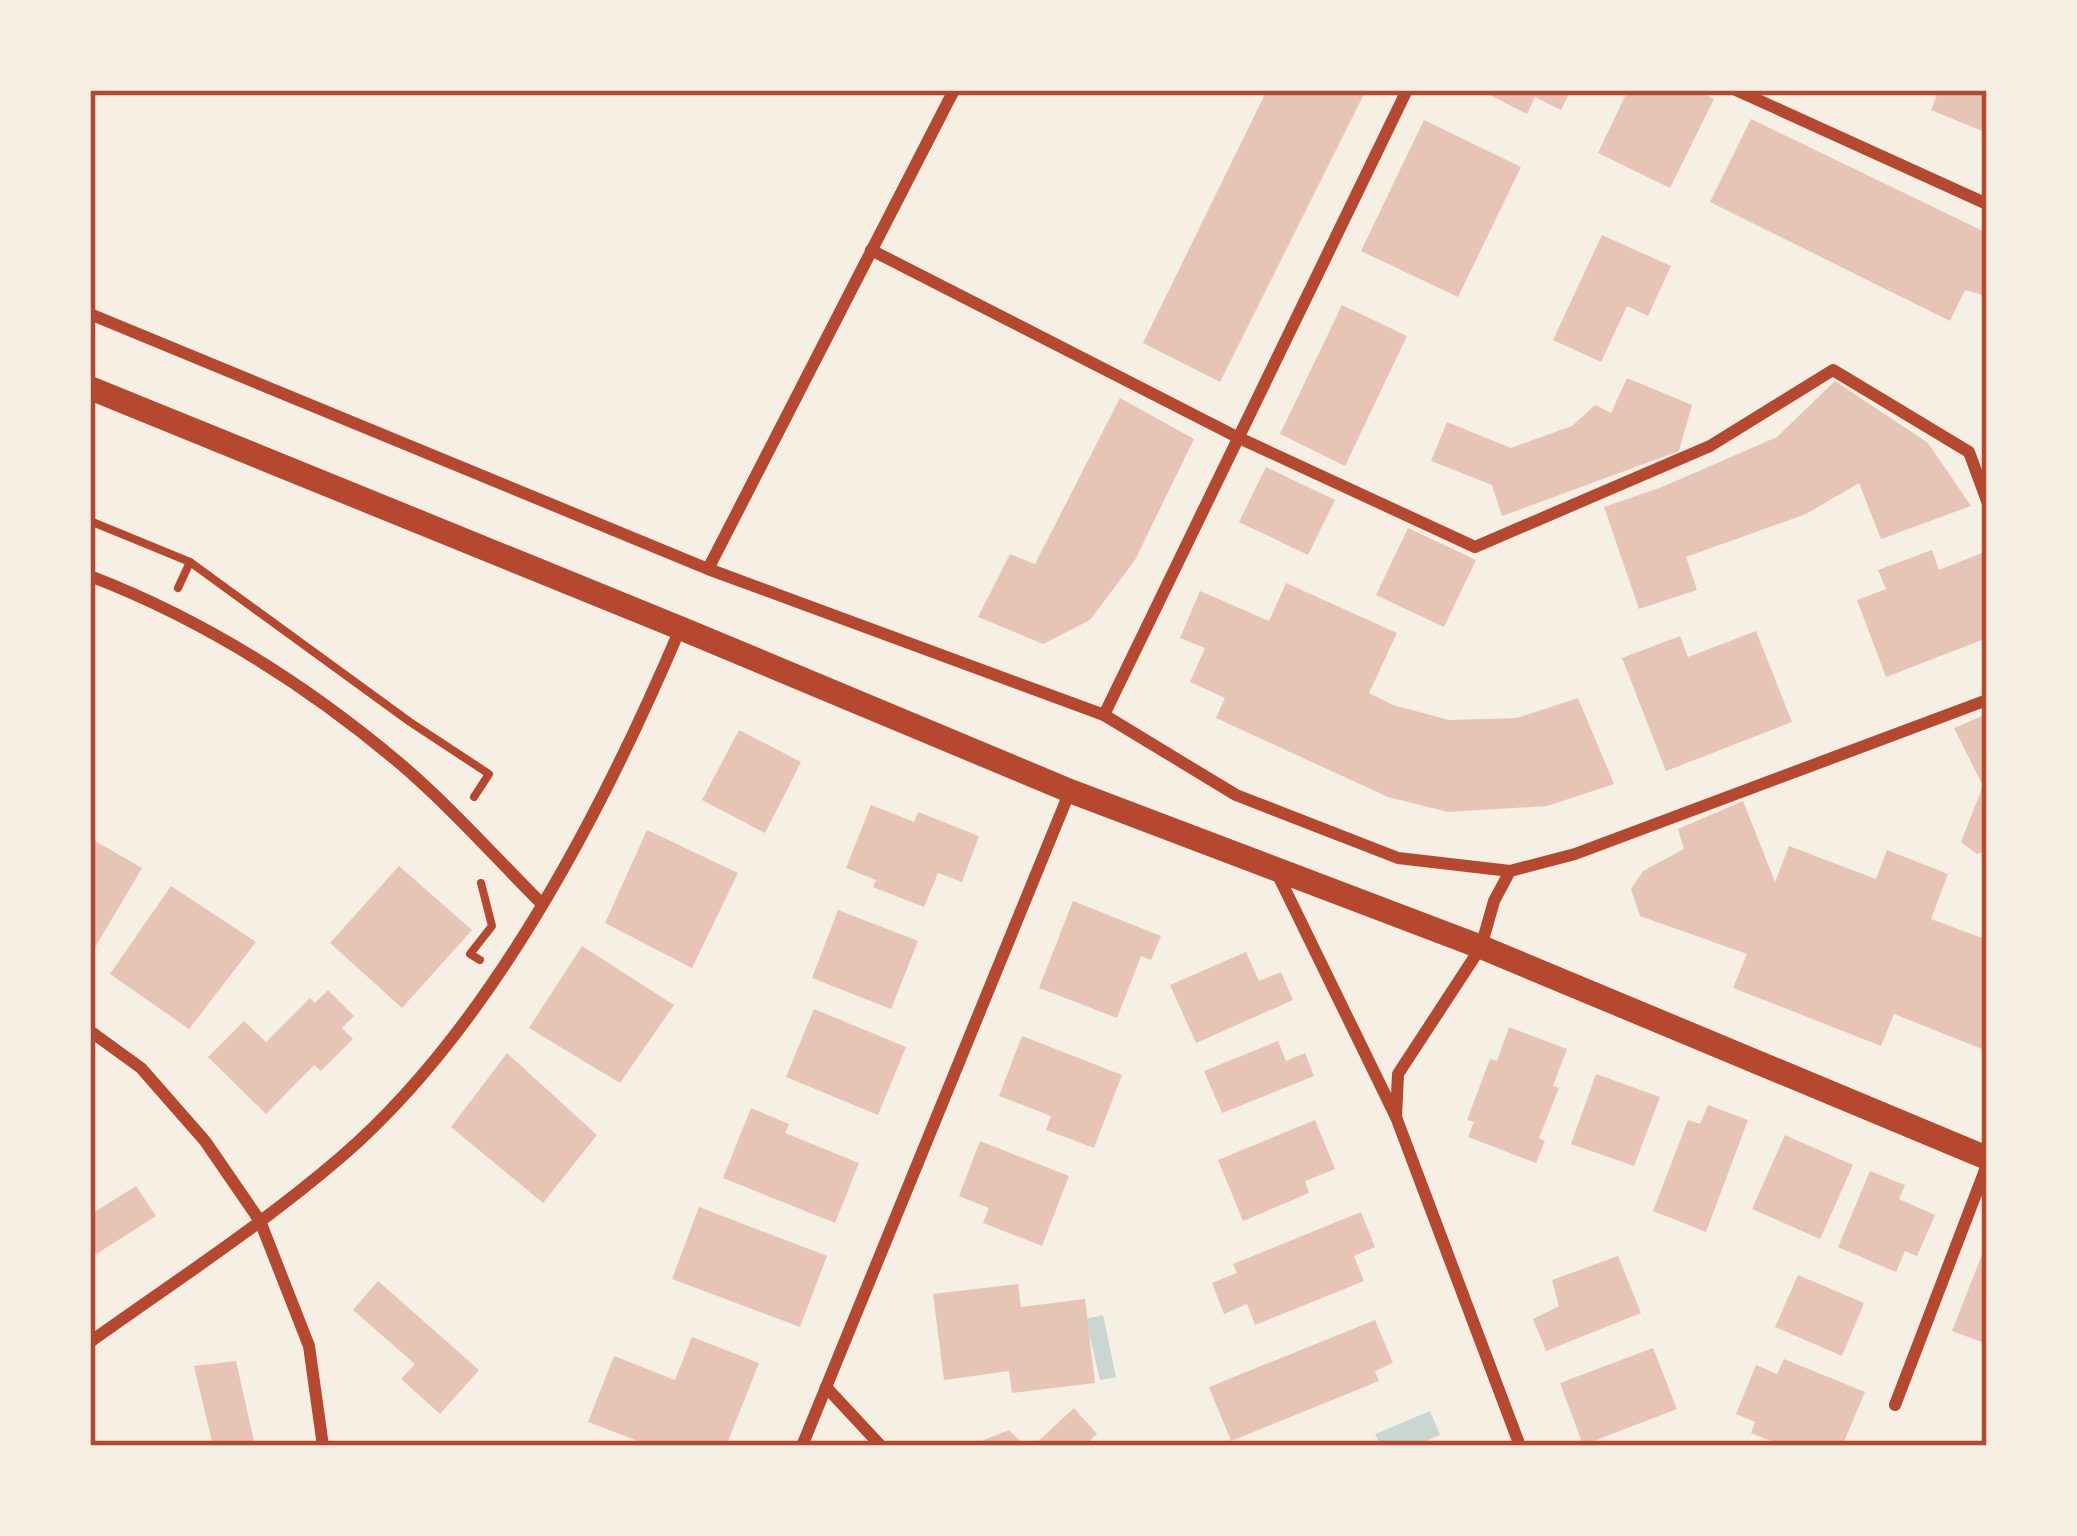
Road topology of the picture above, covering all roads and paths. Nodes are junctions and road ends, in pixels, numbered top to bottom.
1 (954, 90) edge
2 (1407, 90) edge
3 (1736, 90) edge
4 (1987, 204) edge
5 (871, 250) junction
6 (90, 314) edge
7 (90, 388) edge
8 (1237, 436) junction
9 (1987, 501) edge
10 (708, 569) junction
11 (90, 576) edge
12 (680, 628) junction
13 (1987, 700) edge
14 (1104, 715) junction
15 (1070, 791) junction
16 (1275, 868) junction
17 (1510, 872) junction
18 (542, 903) junction
19 (1481, 947) junction
20 (90, 1031) edge
21 (1396, 1117) junction
22 (1987, 1161) edge
23 (260, 1221) junction
24 (90, 1342) edge
25 (826, 1387) junction
26 (1895, 1405) dead end
27 (323, 1446) edge
28 (802, 1446) edge
29 (881, 1446) edge
30 (1520, 1446) edge

1 - 5 street
2 - 8 street
3 - 4 street
5 - 8 street
5 - 10 street
6 - 10 street
7 - 12 main road
8 - 9 street
8 - 14 street
10 - 14 street
11 - 18 street
12 - 15 main road
12 - 18 street
13 - 17 street
14 - 17 street
15 - 16 main road
15 - 25 street
16 - 19 main road
16 - 21 street
17 - 19 street
18 - 23 street
19 - 21 street
19 - 22 main road
20 - 23 street
21 - 30 street
22 - 26 street
23 - 24 street
23 - 27 street
25 - 28 street
25 - 29 street

